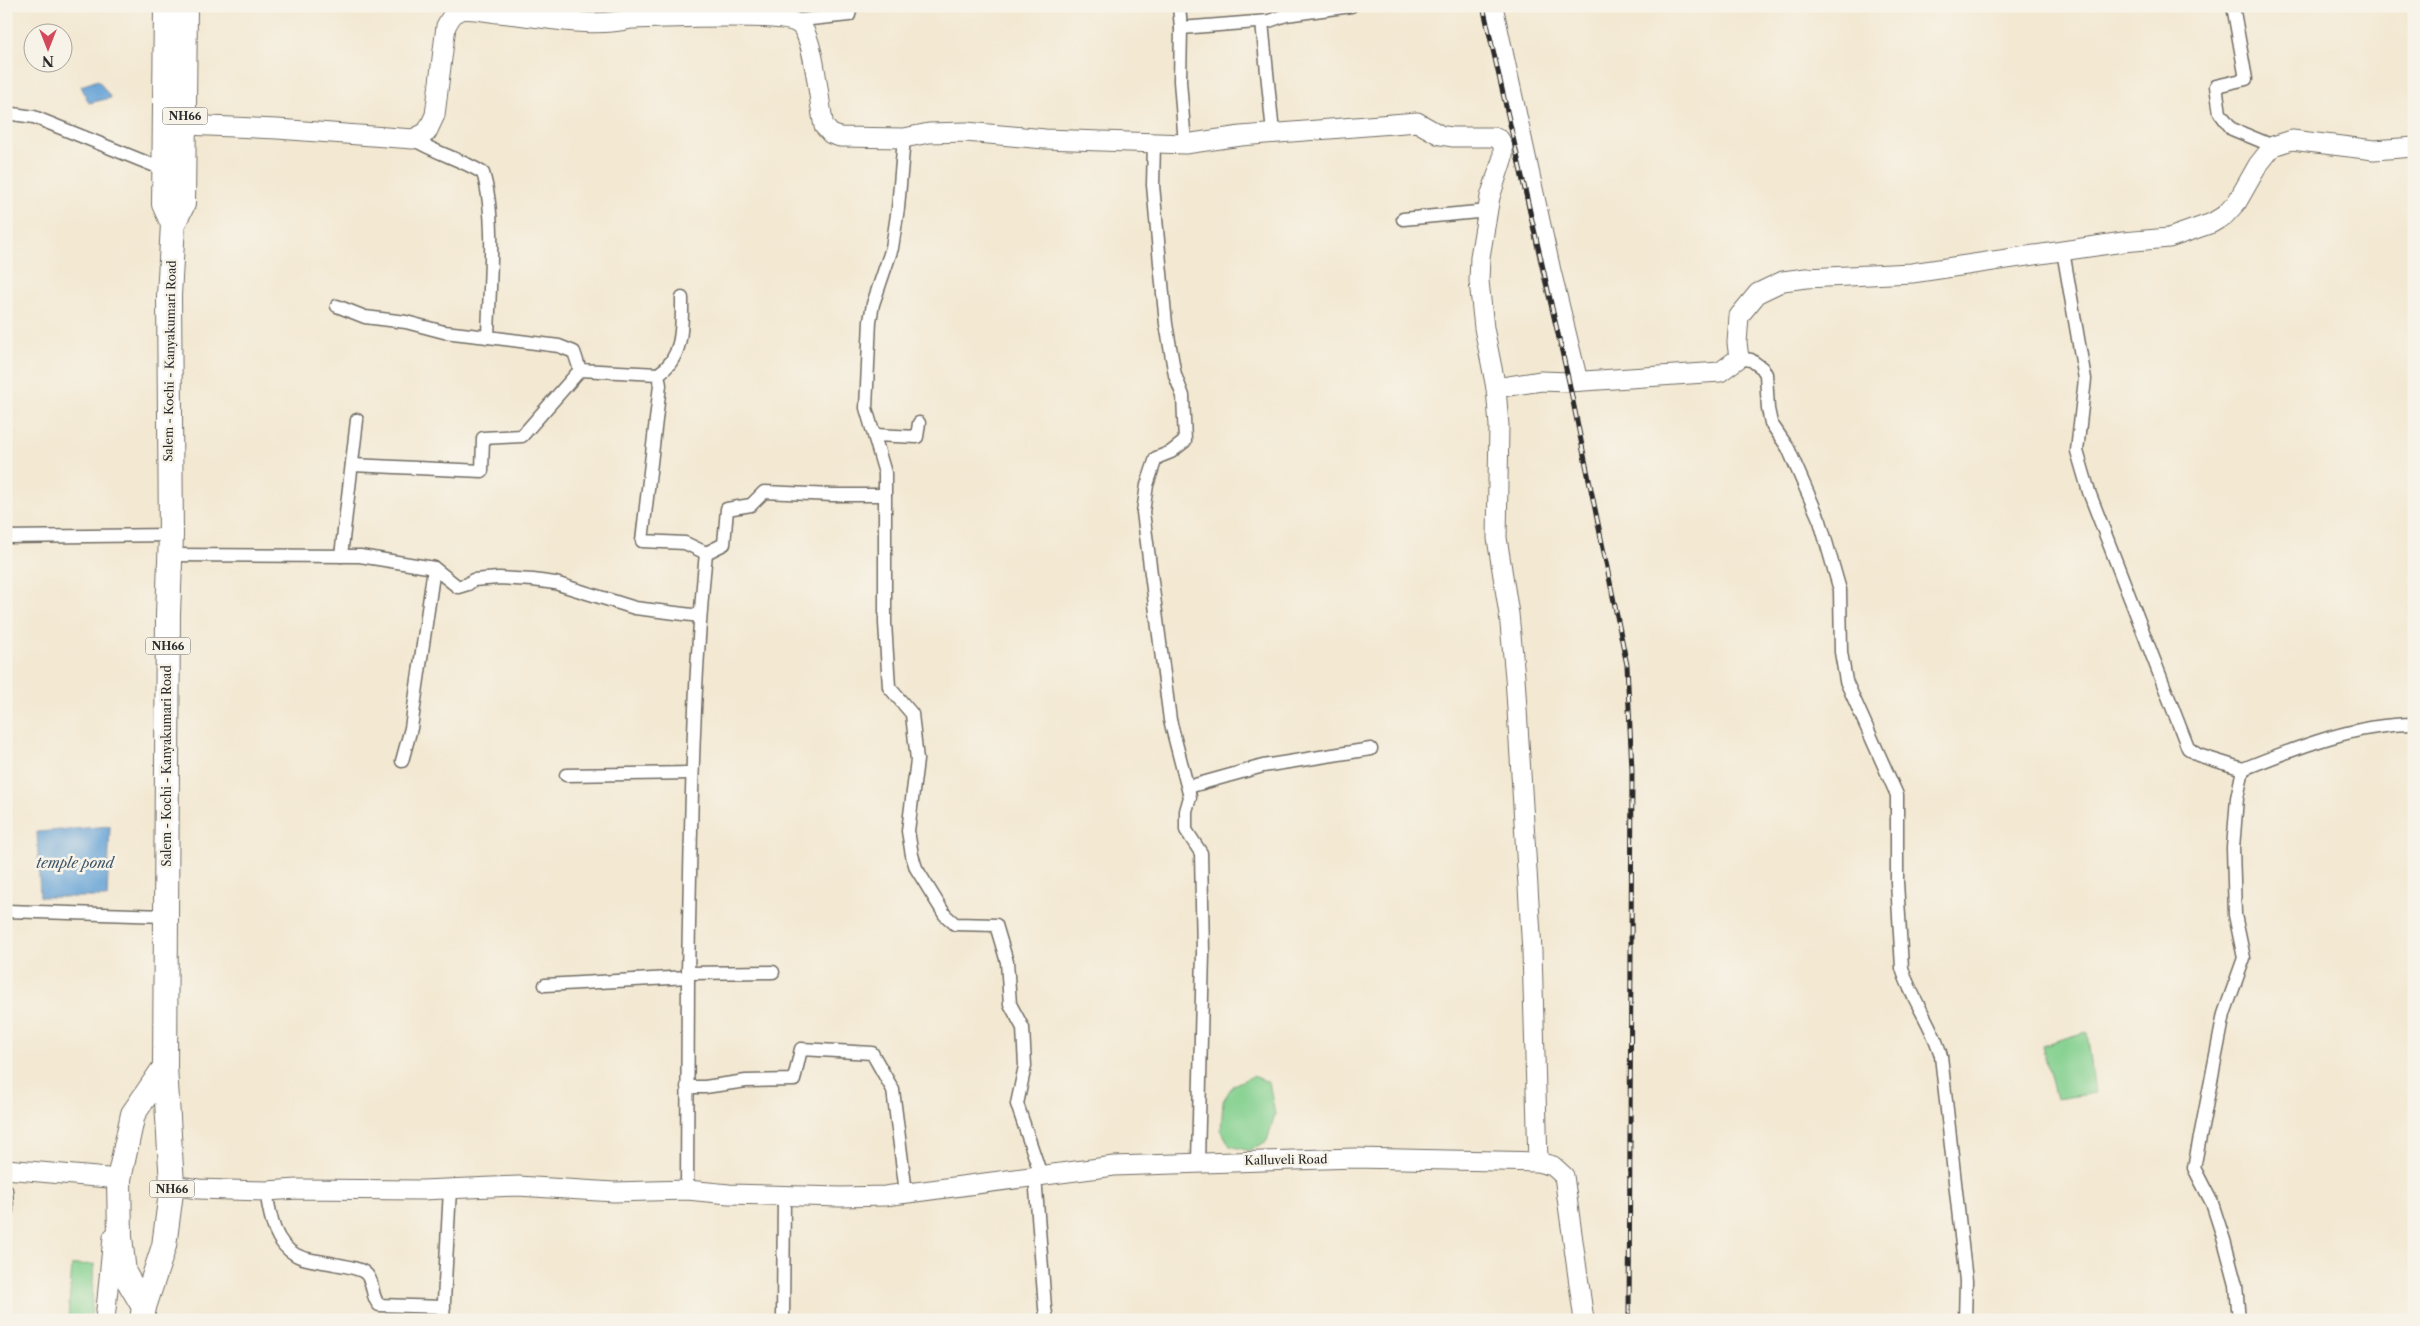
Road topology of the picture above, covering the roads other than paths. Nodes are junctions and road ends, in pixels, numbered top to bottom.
1 (166, 6) edge
2 (186, 6) edge
3 (852, 6) edge
4 (1178, 6) edge
5 (1351, 6) edge
6 (1493, 6) edge
7 (2233, 6) edge
8 (792, 20) junction
9 (1262, 22) junction
10 (1181, 28) junction
11 (6, 113) edge
12 (185, 125) junction
13 (1273, 134) junction
14 (904, 138) junction
15 (421, 139) junction
16 (1154, 144) junction
17 (1185, 144) junction
18 (2273, 146) junction
19 (2414, 147) edge
20 (165, 170) junction
21 (1488, 211) junction
22 (1403, 219) dead end
23 (173, 224) junction
24 (2064, 251) junction
25 (682, 298) dead end
26 (337, 306) dead end
27 (488, 337) junction
28 (1739, 358) junction
29 (580, 370) junction
30 (658, 374) junction
31 (1578, 380) junction
32 (1496, 388) junction
33 (357, 420) dead end
34 (919, 423) dead end
35 (876, 435) junction
36 (352, 465) junction
37 (886, 495) junction
38 (6, 537) edge
39 (170, 545) junction
40 (706, 553) junction
41 (341, 556) junction
42 (434, 568) junction
43 (700, 616) junction
44 (2414, 724) edge
45 (1371, 749) dead end
46 (402, 761) dead end
47 (2242, 769) junction
48 (692, 773) junction
49 (566, 775) dead end
50 (1188, 787) junction
51 (6, 911) edge
52 (165, 916) junction
53 (773, 972) dead end
54 (688, 975) junction
55 (545, 986) dead end
56 (165, 1067) junction
57 (687, 1087) junction
58 (1198, 1162) junction
59 (1538, 1162) junction
60 (6, 1170) edge
61 (1038, 1175) junction
62 (119, 1179) junction
63 (172, 1184) junction
64 (450, 1189) junction
65 (6, 1190) edge
66 (687, 1190) junction
67 (266, 1191) junction
68 (906, 1193) junction
69 (784, 1196) junction
70 (7, 1210) edge
71 (143, 1314) edge
72 (444, 1314) edge
73 (105, 1320) edge
74 (783, 1320) edge
75 (1047, 1320) edge
76 (1584, 1320) edge
77 (1965, 1320) edge
78 (2239, 1320) edge

1 - 20 highway, Salem - Kochi - Kanyakumari Road / NH66
2 - 12 highway, Salem - Kochi - Kanyakumari Road / NH66
3 - 8 street
4 - 10 street
5 - 9 street
6 - 31 street
7 - 18 street
8 - 14 street
8 - 15 street
9 - 10 street
9 - 13 street
10 - 17 street
11 - 20 street
12 - 15 street
12 - 23 highway, Salem - Kochi - Kanyakumari Road / NH66
13 - 17 street
13 - 21 street
14 - 16 street
14 - 35 street
15 - 27 street
16 - 17 street
16 - 50 street
18 - 19 street
18 - 24 street
20 - 23 highway, Salem - Kochi - Kanyakumari Road / NH66
21 - 22 street
21 - 32 street
23 - 39 highway, Salem - Kochi - Kanyakumari Road / NH66
24 - 28 street
24 - 47 street
25 - 30 street
26 - 27 street
27 - 29 street
28 - 31 street
28 - 77 street
29 - 30 street
29 - 36 street
30 - 40 street
31 - 32 street
32 - 59 street
33 - 36 street
34 - 35 street
35 - 37 street
36 - 41 street
37 - 40 street
37 - 61 street
38 - 39 street
39 - 41 street
39 - 52 highway, Salem - Kochi - Kanyakumari Road / NH66
40 - 43 street
41 - 42 street
42 - 43 street
42 - 46 street
43 - 48 street
44 - 47 street
45 - 50 street
47 - 78 street
48 - 49 street
48 - 54 street
50 - 58 street
51 - 52 street
52 - 56 highway, Salem - Kochi - Kanyakumari Road / NH66
53 - 54 street
54 - 55 street
54 - 57 street
56 - 62 highway
56 - 63 highway, NH66
57 - 66 street
57 - 68 street
58 - 59 street, Kalluveli Road
58 - 61 street, Kalluveli Road
59 - 76 street
60 - 62 street
61 - 68 street, Kalluveli Road
61 - 75 street
62 - 71 highway
62 - 73 street
63 - 67 street, Kalluveli Road
63 - 71 highway, NH66
64 - 66 street, Kalluveli Road
64 - 67 street, Kalluveli Road
64 - 72 street
65 - 70 street
66 - 69 street, Kalluveli Road
67 - 72 street
68 - 69 street, Kalluveli Road
69 - 74 street

